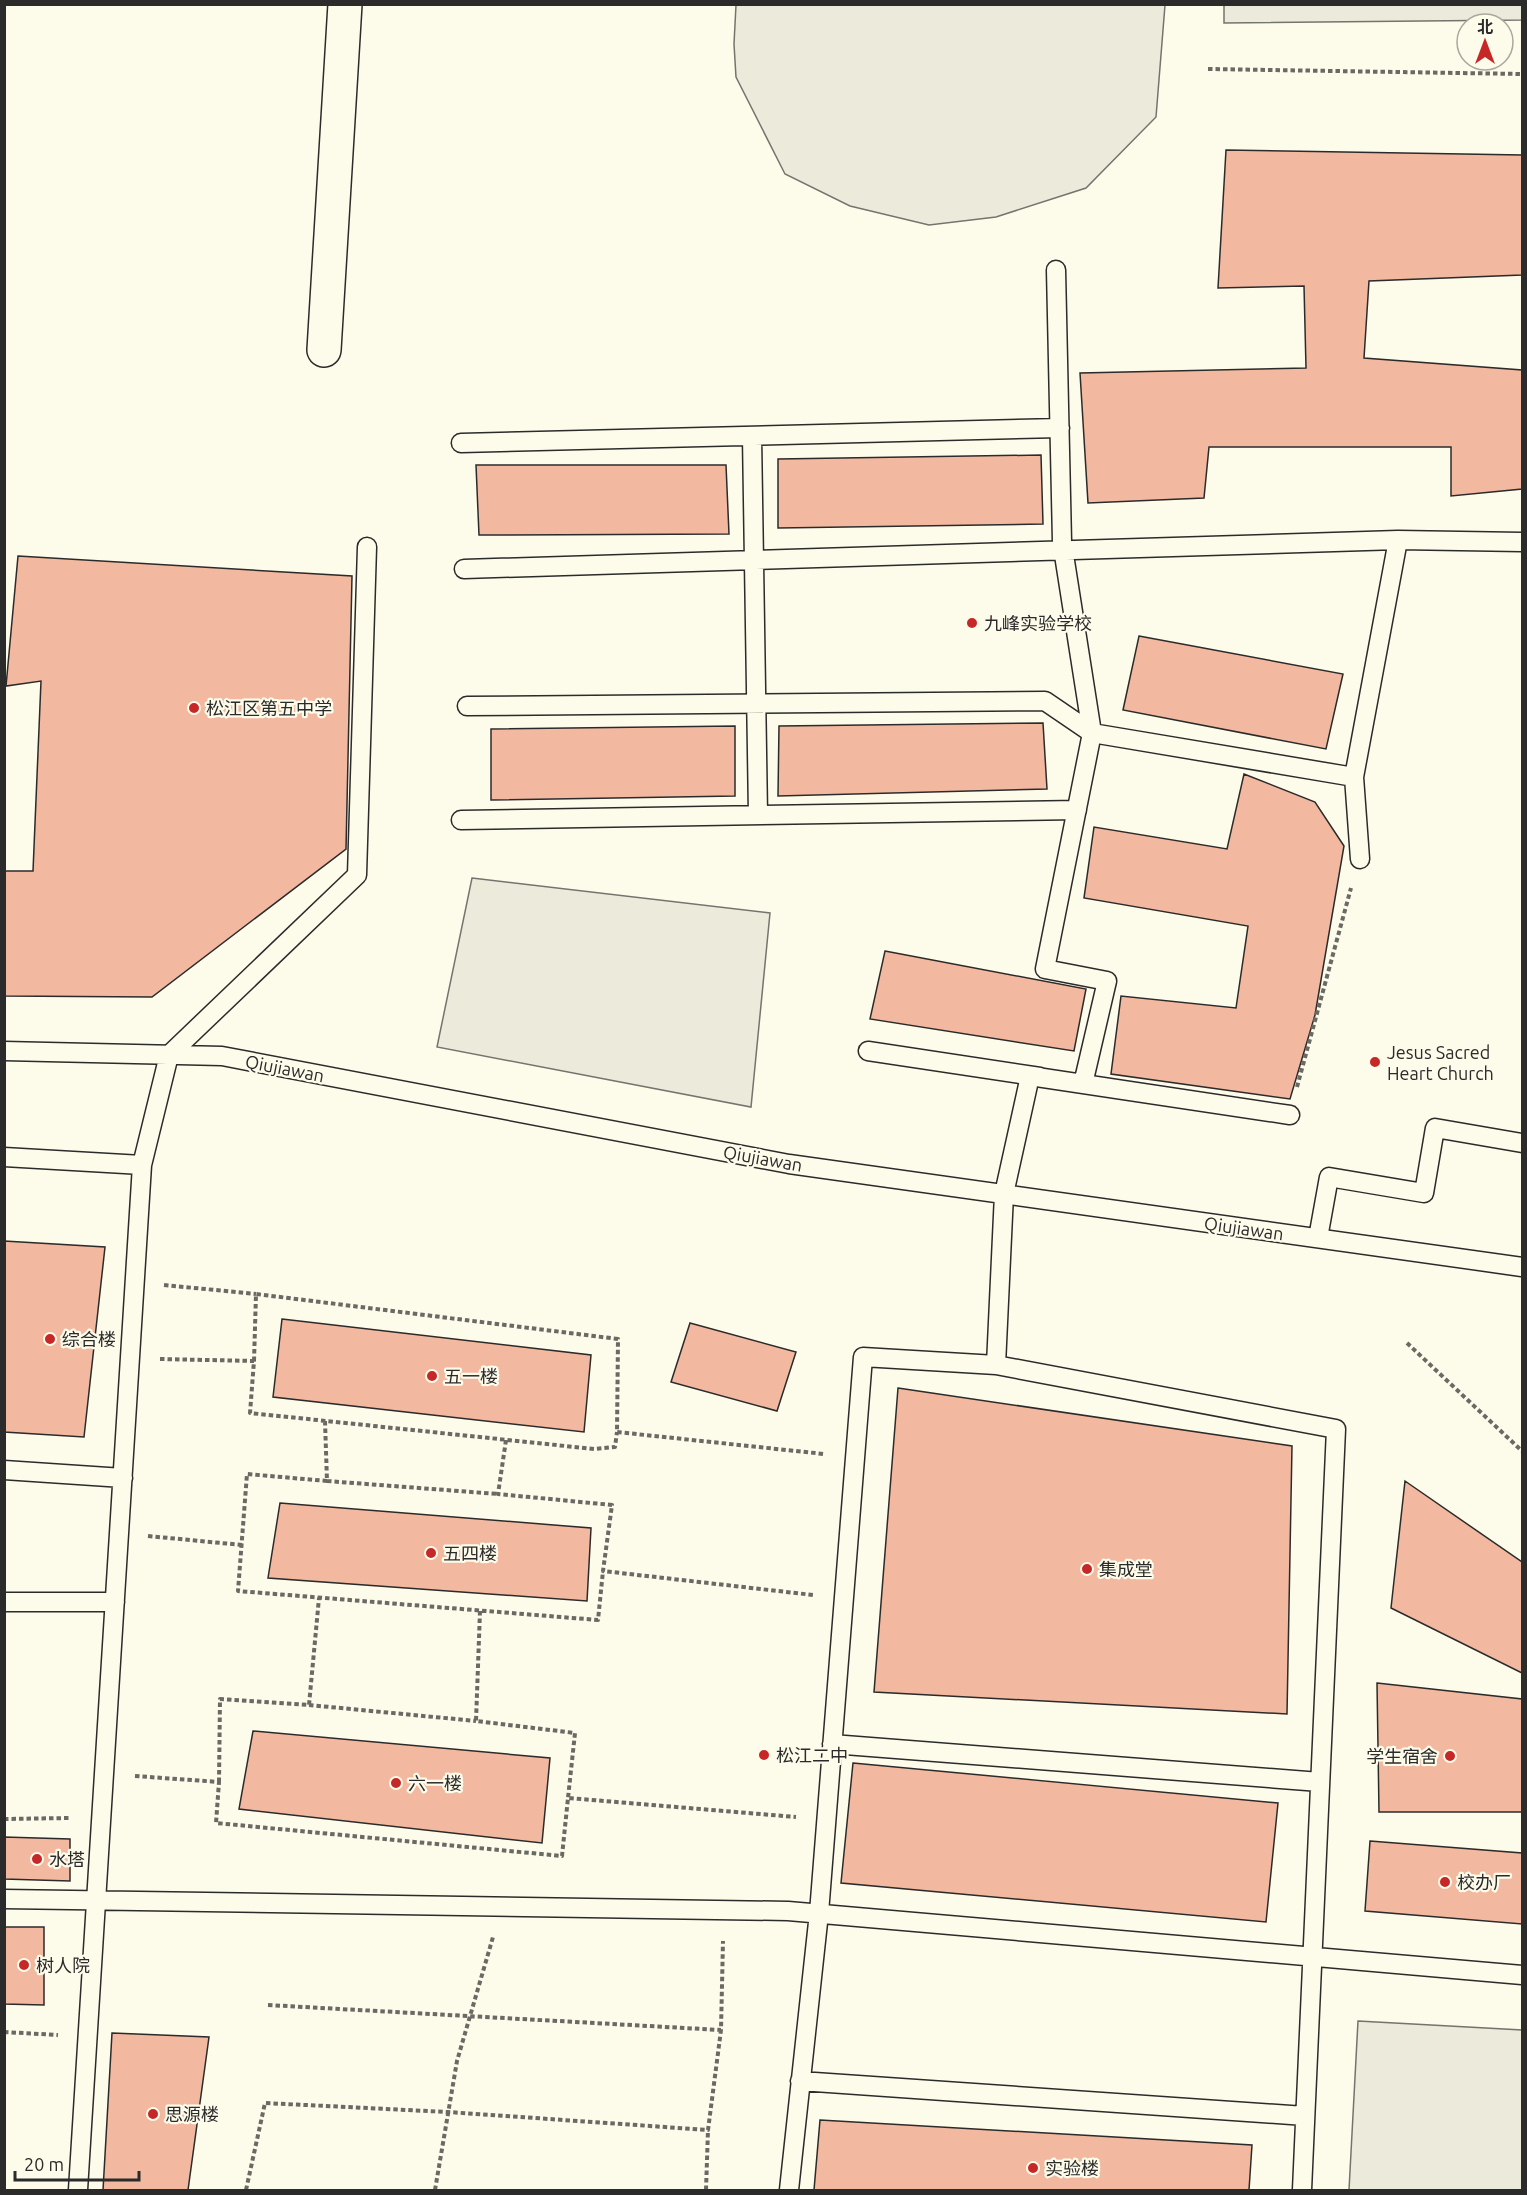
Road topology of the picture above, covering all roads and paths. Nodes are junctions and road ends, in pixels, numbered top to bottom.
1 (345, 4) edge
2 (1208, 69) dead end
3 (1522, 74) edge
4 (1056, 270) dead end
5 (324, 350) dead end
6 (1060, 428) junction
7 (752, 436) junction
8 (461, 442) dead end
9 (1398, 540) junction
10 (1522, 542) edge
11 (367, 547) dead end
12 (1063, 550) junction
13 (754, 560) junction
14 (464, 569) dead end
15 (757, 704) junction
16 (467, 706) dead end
17 (1092, 733) junction
18 (1354, 777) junction
19 (1077, 810) junction
20 (758, 815) junction
21 (461, 820) dead end
22 (1360, 859) joint
23 (4, 1051) edge
24 (868, 1051) dead end
25 (169, 1055) junction
26 (1042, 1078) junction
27 (1083, 1084) junction
28 (1290, 1115) joint
29 (1522, 1143) edge
30 (4, 1157) edge
31 (142, 1166) junction
32 (1004, 1194) junction
33 (1318, 1238) junction
34 (1522, 1267) edge
35 (135, 1282) junction
36 (256, 1294) junction
37 (1407, 1343) dead end
38 (130, 1358) junction
39 (254, 1361) junction
40 (996, 1365) junction
41 (325, 1421) junction
42 (617, 1432) junction
43 (506, 1440) junction
44 (1522, 1451) edge
45 (855, 1457) junction
46 (4, 1470) edge
47 (123, 1479) junction
48 (327, 1481) junction
49 (498, 1494) junction
50 (119, 1534) junction
51 (243, 1545) junction
52 (603, 1571) junction
53 (319, 1598) junction
54 (844, 1598) junction
55 (4, 1602) edge
56 (115, 1602) junction
57 (480, 1611) junction
58 (309, 1705) junction
59 (476, 1721) junction
60 (832, 1744) junction
61 (104, 1774) junction
62 (219, 1782) junction
63 (1320, 1782) junction
64 (568, 1798) junction
65 (102, 1817) junction
66 (4, 1819) edge
67 (826, 1820) junction
68 (4, 1899) edge
69 (96, 1901) junction
70 (502, 1906) junction
71 (723, 1910) junction
72 (819, 1913) junction
73 (1312, 1957) junction
74 (1522, 1975) edge
75 (268, 2006) dead end
76 (470, 2016) junction
77 (721, 2030) junction
78 (4, 2032) edge
79 (88, 2036) junction
80 (800, 2081) junction
81 (448, 2112) junction
82 (1305, 2116) junction
83 (708, 2130) junction
84 (78, 2190) edge
85 (246, 2190) edge
86 (435, 2190) edge
87 (706, 2190) edge
88 (789, 2190) edge
89 (1302, 2190) edge

1 - 5 street
2 - 3 path
4 - 6 lane
6 - 7 lane
6 - 12 lane
7 - 8 lane
7 - 13 lane
9 - 10 lane
9 - 12 lane
9 - 18 lane
11 - 25 lane
12 - 13 lane
12 - 17 lane
13 - 14 lane
13 - 15 lane
15 - 16 lane
15 - 17 lane
15 - 20 lane
17 - 18 lane
17 - 19 lane
18 - 22 lane
19 - 20 lane
19 - 27 lane
20 - 21 lane
22 - 28 path
23 - 25 lane, Qiujiawan
24 - 26 lane
25 - 31 lane
25 - 32 lane, Qiujiawan
26 - 27 lane
26 - 32 lane
27 - 28 lane
29 - 33 lane
30 - 31 lane
31 - 35 lane
32 - 33 lane, Qiujiawan
32 - 40 lane
33 - 34 lane, Qiujiawan
35 - 36 path
35 - 38 lane
36 - 39 path
36 - 42 path
37 - 44 path
38 - 39 path
38 - 47 lane
39 - 41 path
40 - 45 lane
40 - 63 lane
41 - 43 path
41 - 48 path
42 - 43 path
42 - 45 path
43 - 49 path
45 - 54 lane
46 - 47 lane
47 - 50 lane
48 - 49 path
48 - 51 path
49 - 52 path
50 - 51 path
50 - 56 lane
51 - 53 path
52 - 54 path
52 - 57 path
53 - 57 path
53 - 58 path
54 - 60 lane
55 - 56 lane
56 - 61 lane
57 - 59 path
58 - 59 path
58 - 62 path
59 - 64 path
60 - 63 lane
60 - 67 lane
61 - 62 path
61 - 65 lane
62 - 64 path
63 - 73 lane
64 - 67 path
65 - 66 path
65 - 69 lane
67 - 72 lane
68 - 69 lane
69 - 70 lane
69 - 79 lane
70 - 71 lane
70 - 76 path
71 - 72 lane
71 - 77 path
72 - 73 lane
72 - 80 lane
73 - 74 lane
73 - 82 lane
75 - 76 path
76 - 77 path
76 - 81 path
77 - 83 path
78 - 79 path
79 - 84 lane
80 - 82 lane
80 - 88 lane
81 - 83 path
81 - 85 path
81 - 86 path
82 - 89 lane
83 - 87 path

